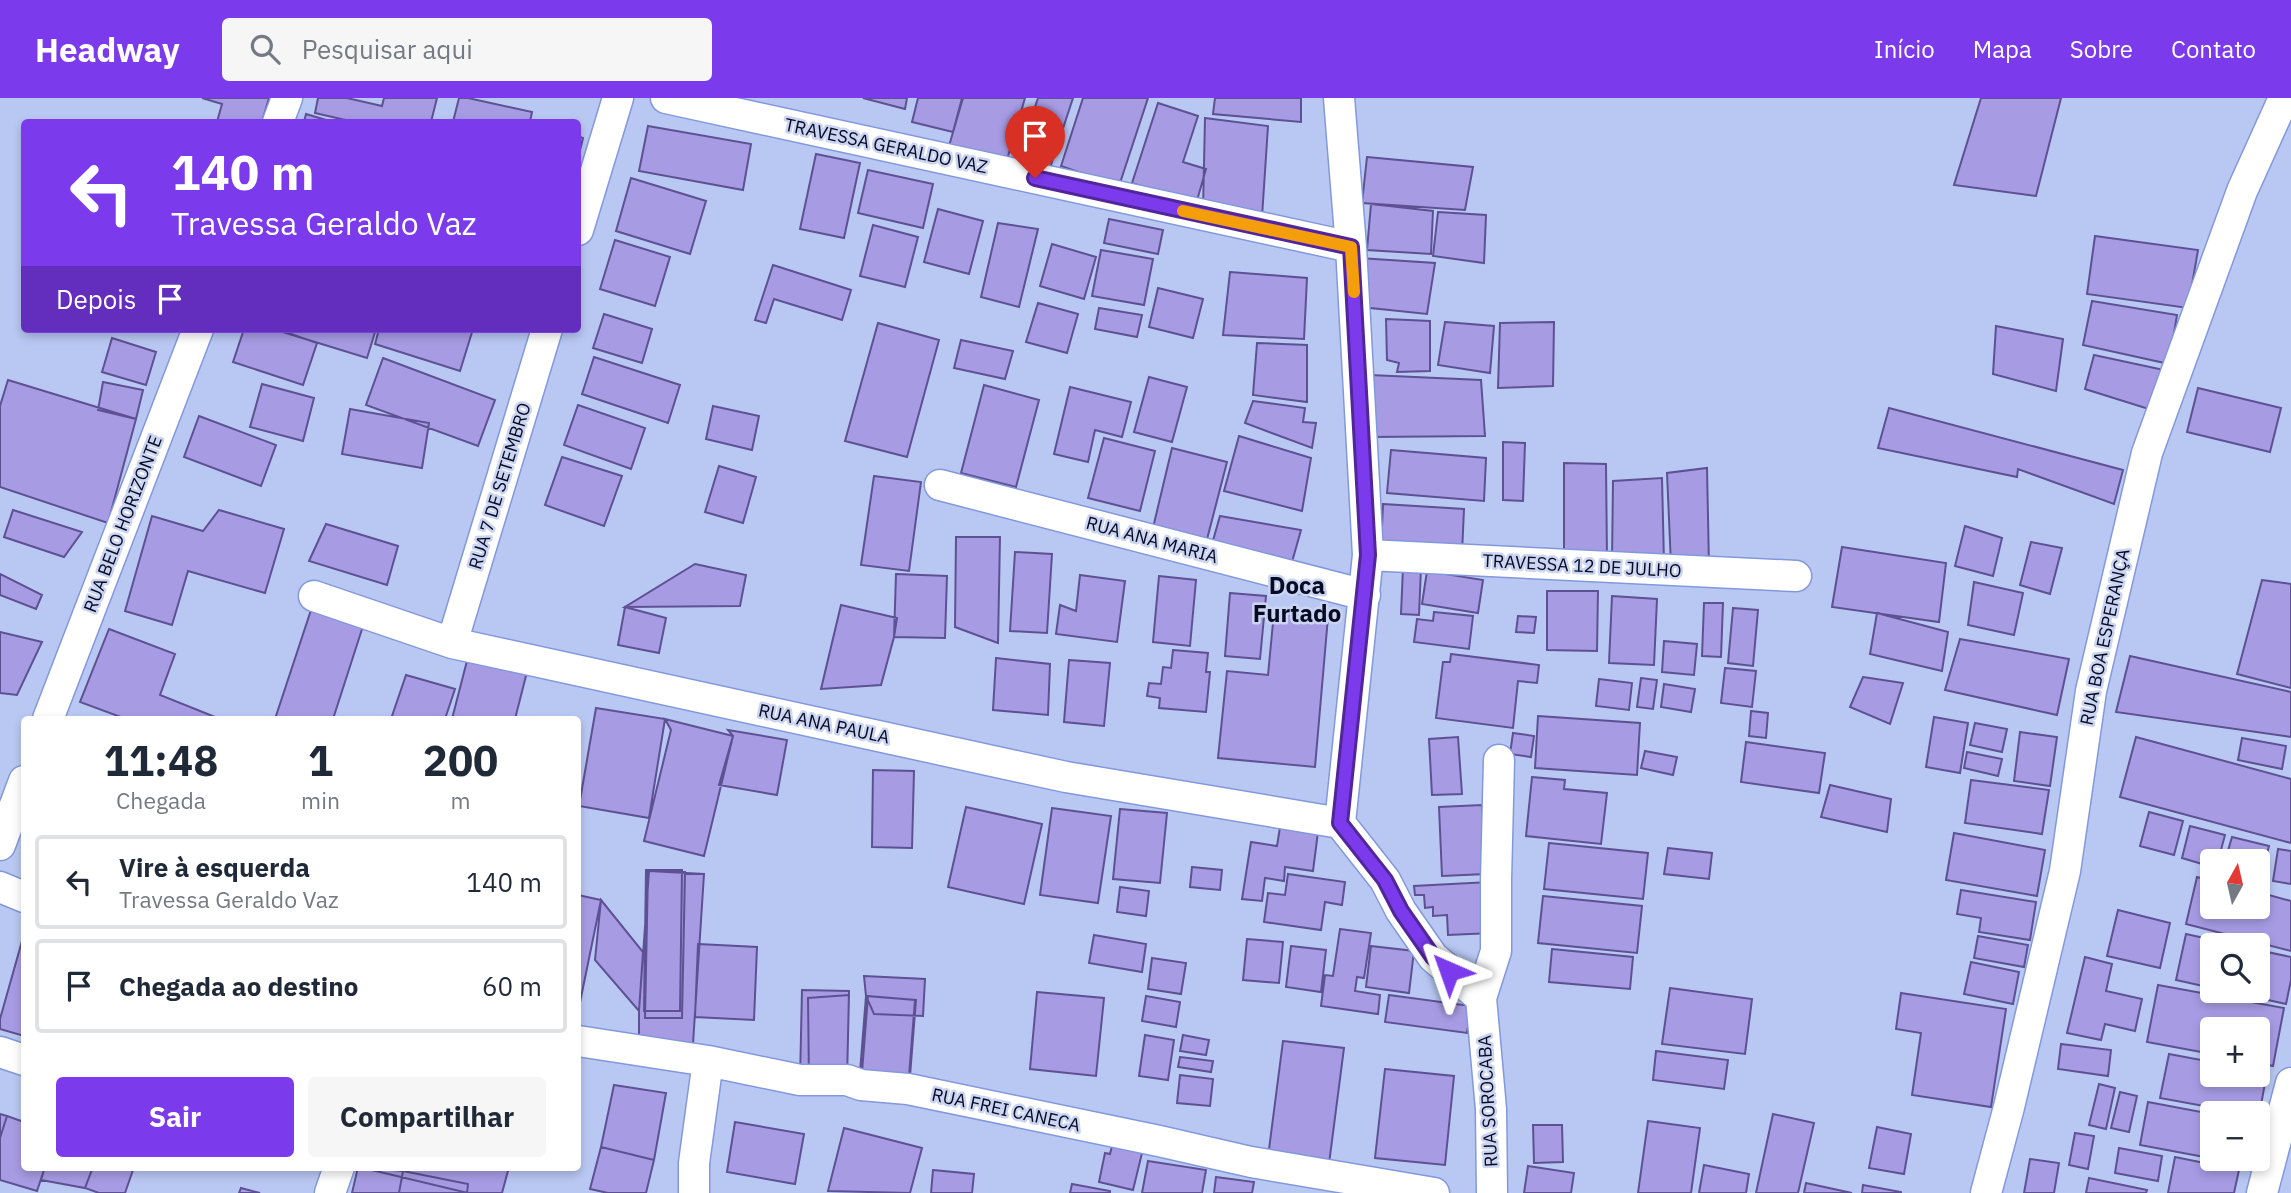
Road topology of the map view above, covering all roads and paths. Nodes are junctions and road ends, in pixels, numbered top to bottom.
1 (287, 98) edge
2 (618, 98) edge
3 (666, 98) edge
4 (1339, 98) edge
5 (2284, 98) edge
6 (279, 119) edge
7 (581, 220) edge
8 (1351, 247) junction
9 (196, 333) edge
10 (546, 333) edge
11 (940, 485) dead end
12 (1368, 555) junction
13 (1796, 576) dead end
14 (1365, 595) junction
15 (314, 596) dead end
16 (452, 643) junction
17 (49, 716) edge
18 (1499, 760) dead end
19 (21, 789) edge
20 (1340, 823) junction
21 (0, 845) edge
22 (0, 887) edge
23 (21, 896) edge
24 (1481, 998) junction
25 (581, 1041) edge
26 (0, 1052) edge
27 (21, 1059) edge
28 (708, 1061) junction
29 (2291, 1083) edge
30 (694, 1193) edge
31 (1434, 1193) edge
32 (1492, 1193) edge
33 (1986, 1193) edge
34 (2262, 1193) edge

1 - 6 street
2 - 7 street
3 - 8 street, TRAVESSA GERALDO VAZ
4 - 8 street
5 - 33 street, RUA BOA ESPERANÇA
8 - 12 street
9 - 17 street, RUA BELO HORIZONTE
10 - 16 street, RUA 7 DE SETEMBRO
11 - 14 street, RUA ANA MARIA
12 - 13 street, TRAVESSA 12 DE JULHO
12 - 14 street
14 - 20 street
15 - 16 street, RUA ANA PAULA
16 - 20 street, RUA ANA PAULA
18 - 24 street
19 - 21 street
20 - 24 street
22 - 23 street
24 - 32 street, RUA SOROCABA
25 - 28 street, RUA FREI CANECA
26 - 27 street
28 - 30 street
28 - 31 street, RUA FREI CANECA
29 - 34 street

